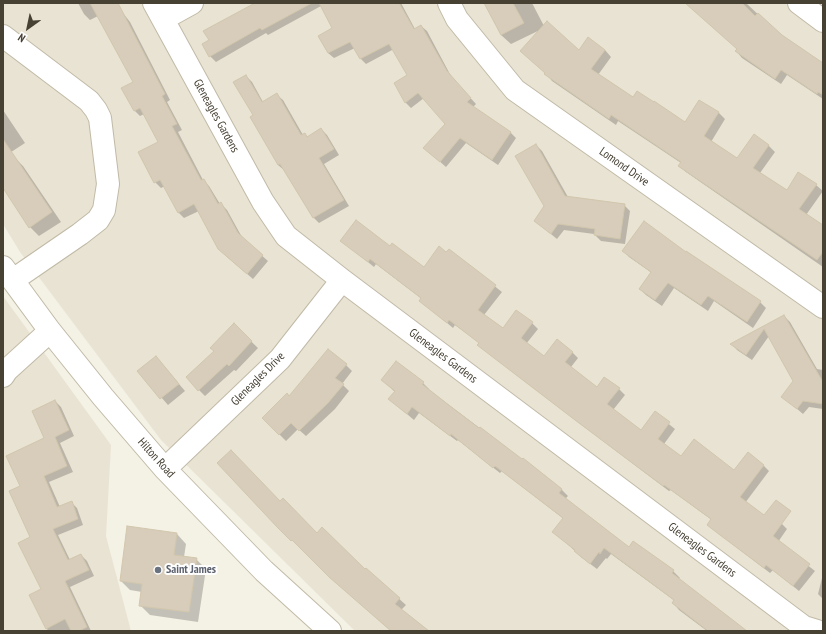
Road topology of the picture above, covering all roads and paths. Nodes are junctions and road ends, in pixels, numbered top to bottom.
1 (192, 3) edge
2 (449, 3) edge
3 (799, 3) edge
4 (158, 11) edge
5 (823, 21) edge
6 (3, 36) edge
7 (8, 274) edge
8 (342, 280) junction
9 (823, 307) edge
10 (50, 331) junction
11 (3, 376) edge
12 (165, 469) junction
13 (330, 631) edge
14 (816, 631) edge

1 - 4 street
2 - 9 street, Lomond Drive
3 - 5 street
4 - 8 street, Gleneagles Gardens
6 - 7 street
7 - 10 street, Hilton Road
8 - 12 street, Gleneagles Drive
8 - 14 street, Gleneagles Gardens
10 - 11 street
10 - 12 street, Hilton Road
12 - 13 street, Hilton Road

